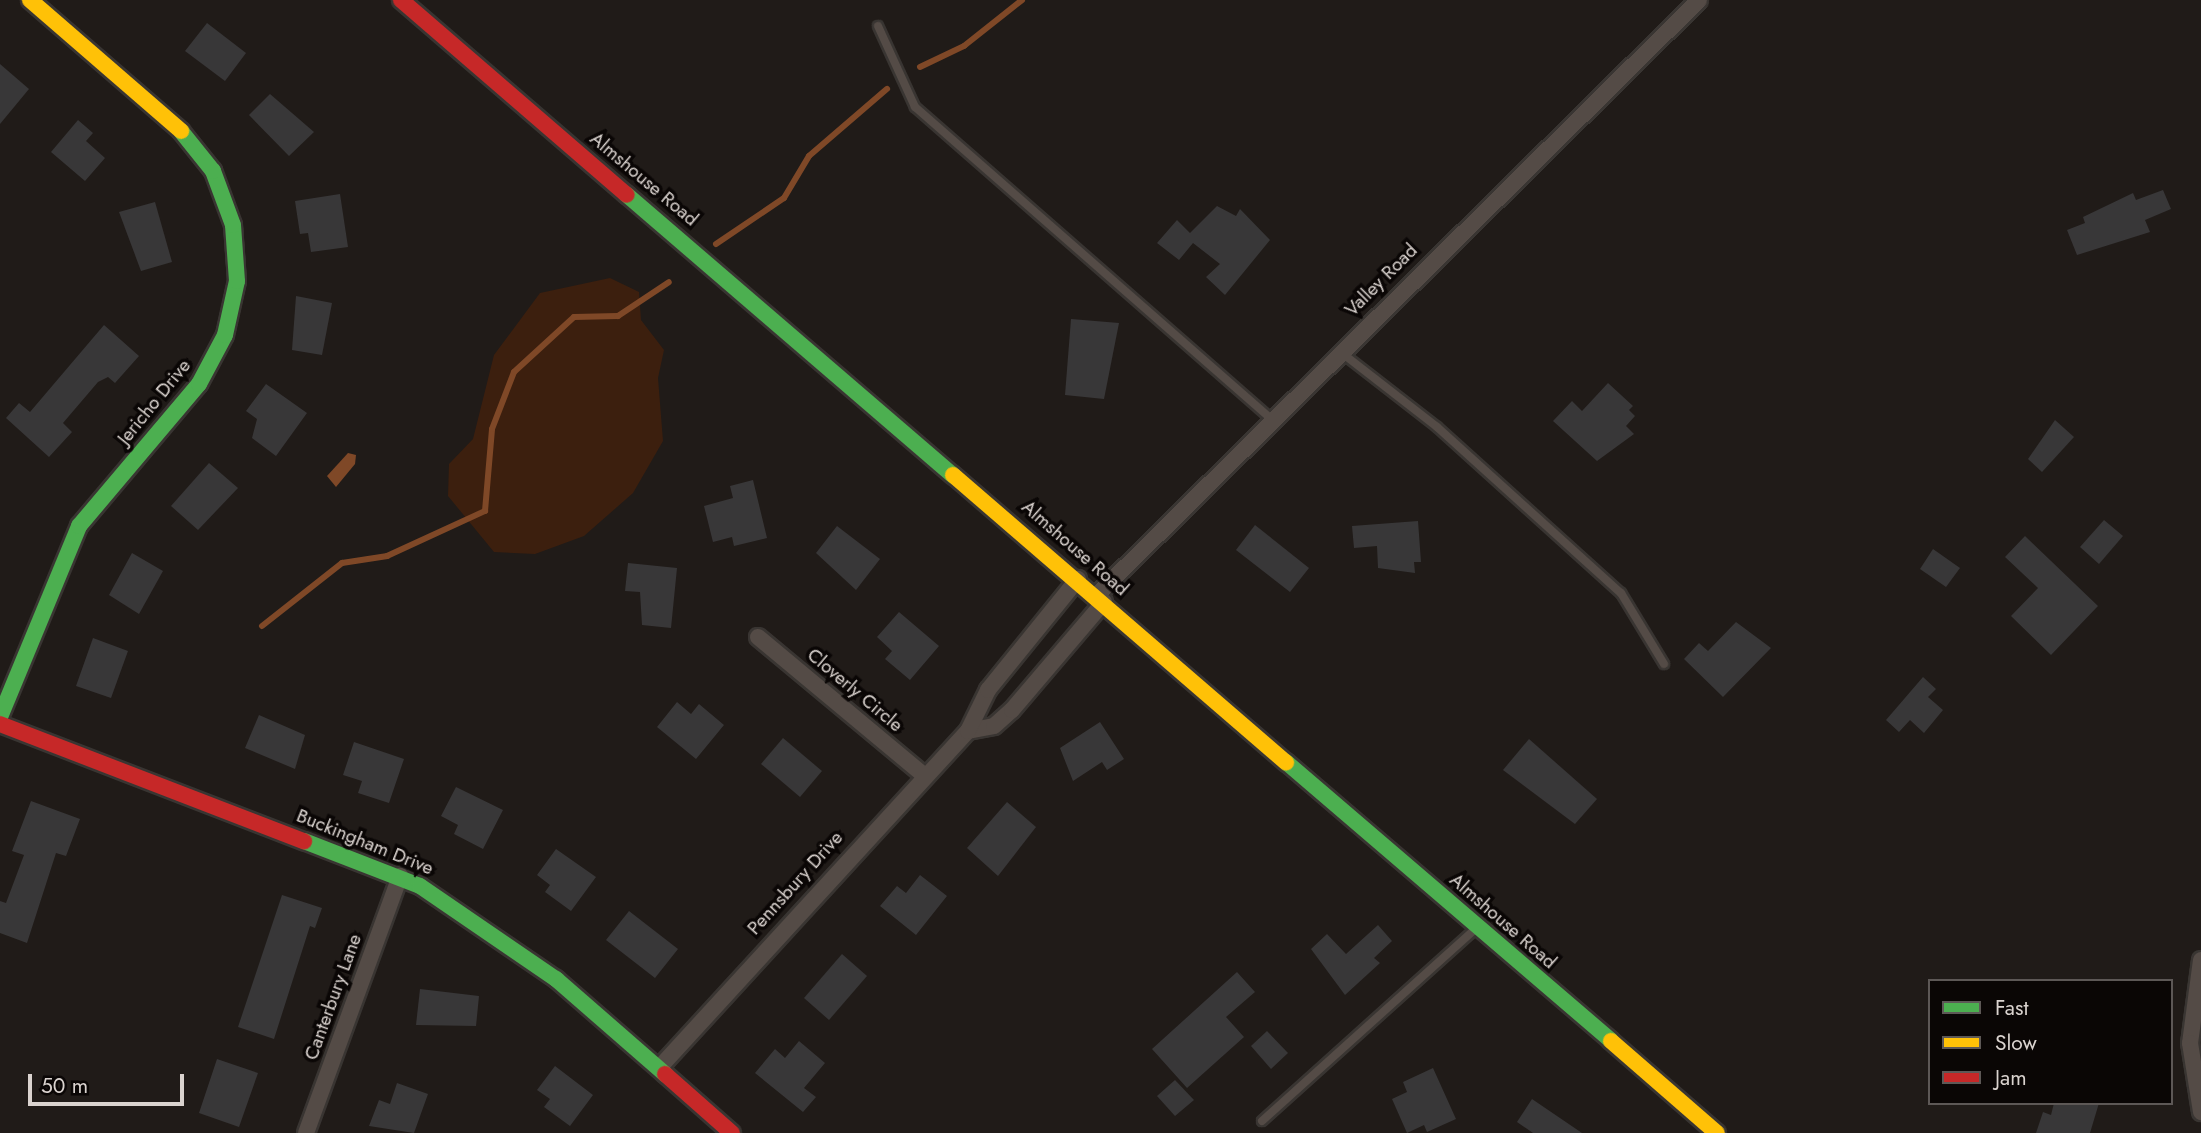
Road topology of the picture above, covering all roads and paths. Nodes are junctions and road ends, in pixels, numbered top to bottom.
1 (30, 0) edge
2 (1699, 0) edge
3 (407, 2) edge
4 (878, 26) dead end
5 (1340, 351) junction
6 (1271, 419) junction
7 (1078, 579) junction
8 (1101, 598) junction
9 (758, 637) dead end
10 (1664, 664) dead end
11 (0, 717) edge
12 (0, 724) edge
13 (968, 731) junction
14 (925, 776) junction
15 (400, 876) junction
16 (1478, 927) junction
17 (2201, 960) edge
18 (659, 1068) junction
19 (2201, 1112) edge
20 (1262, 1121) dead end
21 (306, 1133) edge
22 (732, 1133) edge
23 (1717, 1133) edge

1 - 11 street, Jericho Drive
2 - 5 street, Valley Road
3 - 7 street, Almshouse Road
4 - 6 lane
5 - 6 street, Valley Road
5 - 10 lane
6 - 8 street, Valley Road
7 - 8 street, Almshouse Road
7 - 13 street, Pennsbury Drive
8 - 13 street, Pennsbury Drive
8 - 16 street, Almshouse Road
9 - 14 street, Cloverly Circle
12 - 15 street, Buckingham Drive
13 - 14 street, Pennsbury Drive
14 - 18 street, Pennsbury Drive
15 - 18 street, Buckingham Drive
15 - 21 street, Canterbury Lane
16 - 20 lane
16 - 23 street, Almshouse Road
17 - 19 street
18 - 22 street, Buckingham Drive

